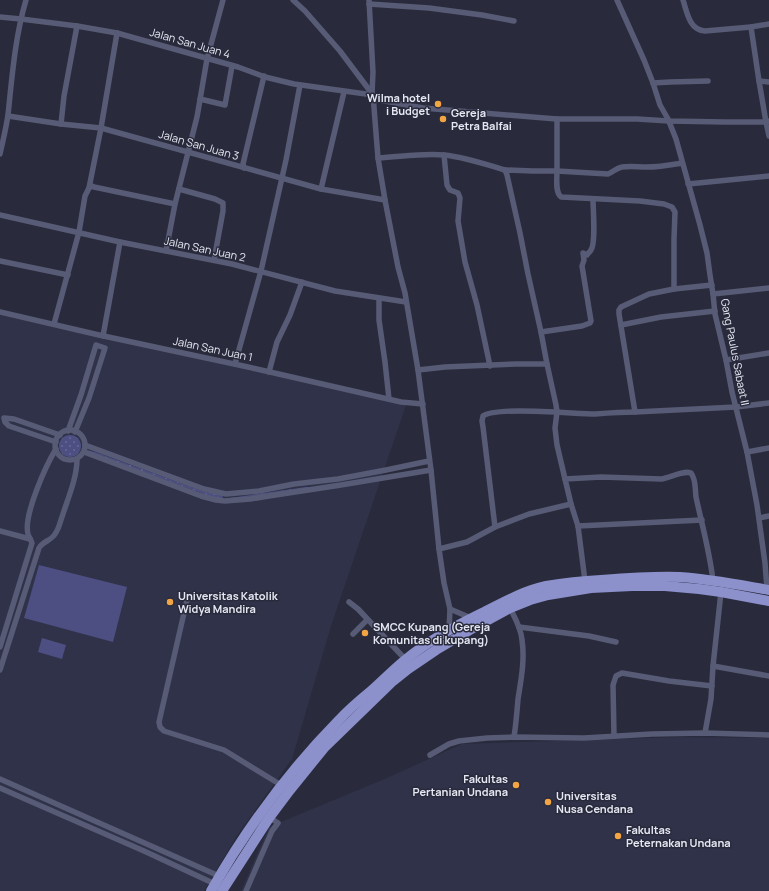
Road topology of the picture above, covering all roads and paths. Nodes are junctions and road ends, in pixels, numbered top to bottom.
1 (26, 0) edge
2 (222, 0) edge
3 (293, 0) edge
4 (617, 0) edge
5 (683, 0) edge
6 (369, 2) edge
7 (0, 17) edge
8 (21, 19) junction
9 (514, 21) dead end
10 (769, 24) edge
11 (77, 26) junction
12 (751, 27) junction
13 (117, 33) junction
14 (207, 59) junction
15 (232, 66) junction
16 (264, 76) junction
17 (708, 81) dead end
18 (759, 81) junction
19 (769, 82) edge
20 (653, 84) junction
21 (300, 85) junction
22 (344, 92) junction
23 (373, 96) junction
24 (200, 99) junction
25 (8, 116) junction
26 (557, 119) junction
27 (669, 121) junction
28 (768, 122) edge
29 (61, 124) junction
30 (101, 128) junction
31 (769, 136) edge
32 (188, 152) junction
33 (0, 154) edge
34 (444, 155) junction
35 (378, 158) junction
36 (682, 163) junction
37 (244, 168) junction
38 (505, 170) junction
39 (557, 171) junction
40 (769, 176) edge
41 (282, 178) junction
42 (688, 184) junction
43 (89, 188) junction
44 (179, 189) junction
45 (321, 189) junction
46 (593, 199) junction
47 (385, 200) junction
48 (175, 204) junction
49 (0, 215) edge
50 (79, 232) junction
51 (120, 242) junction
52 (166, 251) junction
53 (214, 260) junction
54 (0, 261) edge
55 (261, 272) junction
56 (68, 275) junction
57 (302, 282) junction
58 (712, 285) junction
59 (769, 288) edge
60 (674, 289) junction
61 (714, 294) junction
62 (379, 299) junction
63 (406, 302) junction
64 (715, 311) junction
65 (0, 312) edge
66 (54, 324) junction
67 (621, 325) junction
68 (541, 332) junction
69 (103, 336) junction
70 (769, 353) edge
71 (726, 360) junction
72 (235, 364) junction
73 (546, 364) junction
74 (490, 366) junction
75 (418, 370) junction
76 (269, 372) junction
77 (81, 395) junction
78 (89, 398) junction
79 (389, 399) junction
80 (423, 404) junction
81 (769, 404) edge
82 (736, 407) junction
83 (557, 412) junction
84 (635, 412) junction
85 (68, 431) junction
86 (75, 432) junction
87 (60, 435) junction
88 (56, 442) junction
89 (85, 445) junction
90 (769, 448) edge
91 (56, 450) junction
92 (84, 452) junction
93 (747, 452) junction
94 (77, 459) junction
95 (429, 461) junction
96 (131, 462) junction
97 (128, 469) junction
98 (431, 470) junction
99 (365, 473) junction
100 (565, 479) junction
101 (366, 481) junction
102 (571, 504) junction
103 (769, 516) edge
104 (759, 518) junction
105 (702, 520) junction
106 (578, 526) junction
107 (495, 527) junction
108 (0, 531) edge
109 (30, 539) junction
110 (439, 549) junction
111 (585, 581) junction
112 (713, 581) junction
113 (768, 590) edge
114 (721, 592) junction
115 (187, 600) dead end
116 (769, 601) edge
117 (349, 602) dead end
118 (510, 608) junction
119 (450, 609) junction
120 (471, 618) junction
121 (367, 620) junction
122 (519, 627) junction
123 (450, 631) junction
124 (352, 634) dead end
125 (616, 642) dead end
126 (0, 647) edge
127 (406, 660) junction
128 (713, 666) junction
129 (0, 670) edge
130 (769, 676) edge
131 (390, 679) junction
132 (712, 686) junction
133 (705, 733) junction
134 (769, 735) edge
135 (614, 736) junction
136 (514, 737) junction
137 (430, 755) dead end
138 (0, 779) edge
139 (0, 788) edge
140 (286, 788) junction
141 (86, 818) junction
142 (269, 818) junction
143 (82, 824) junction
144 (217, 886) edge
145 (246, 891) edge

1 - 8 street
2 - 14 street
3 - 23 street
4 - 20 street, Gang Paulus Sabaat II
5 - 12 street
6 - 9 street
6 - 23 street
7 - 8 street, Jalan San Juan 4
8 - 11 street, Jalan San Juan 4
8 - 25 street
10 - 12 street
11 - 13 street, Jalan San Juan 4
11 - 29 street
12 - 18 street
13 - 14 street, Jalan San Juan 4
13 - 30 street
14 - 15 street, Jalan San Juan 4
14 - 24 street
15 - 16 street, Jalan San Juan 4
15 - 24 street
16 - 21 street, Jalan San Juan 4
16 - 37 street
17 - 20 street
18 - 19 street
18 - 28 street
20 - 27 street, Gang Paulus Sabaat II
21 - 22 street, Jalan San Juan 4
21 - 41 street
22 - 23 street, Jalan San Juan 4
22 - 45 street
23 - 26 street, Jalan San Juan 4
23 - 35 street
24 - 32 street
25 - 29 street, Jalan San Juan 3
25 - 33 street
26 - 27 street, Jalan San Juan 4
26 - 39 street
27 - 28 street, Jalan San Juan 4
27 - 36 street, Gang Paulus Sabaat II
28 - 31 street
29 - 30 street, Jalan San Juan 3
30 - 32 street, Jalan San Juan 3
30 - 43 street
32 - 37 street, Jalan San Juan 3
32 - 44 street
34 - 35 street
34 - 38 street
34 - 74 street
35 - 47 street
36 - 39 street
36 - 42 street, Gang Paulus Sabaat II
37 - 41 street, Jalan San Juan 3
38 - 39 street
38 - 68 street
39 - 46 street
40 - 42 street
41 - 45 street, Jalan San Juan 3
41 - 55 street
42 - 58 street, Gang Paulus Sabaat II
43 - 48 street
43 - 50 street
44 - 48 street
44 - 53 street
45 - 47 street, Jalan San Juan 3
46 - 60 street
46 - 68 street
47 - 63 street
48 - 52 street
49 - 50 street, Jalan San Juan 2
50 - 51 street, Jalan San Juan 2
50 - 56 street
51 - 52 street, Jalan San Juan 2
51 - 69 street
52 - 53 street, Jalan San Juan 2
53 - 55 street, Jalan San Juan 2
54 - 56 street
55 - 57 street, Jalan San Juan 2
55 - 72 street
56 - 66 street
57 - 62 street, Jalan San Juan 2
57 - 76 street
58 - 60 street
58 - 61 street, Gang Paulus Sabaat II
59 - 61 street
60 - 67 street
61 - 64 street, Gang Paulus Sabaat II
62 - 63 street, Jalan San Juan 2
62 - 79 street
63 - 75 street
64 - 67 street
64 - 71 street, Gang Paulus Sabaat II
65 - 66 street, Jalan San Juan 1
66 - 69 street, Jalan San Juan 1
67 - 84 street
68 - 73 street
69 - 72 street, Jalan San Juan 1
70 - 71 street
71 - 82 street, Gang Paulus Sabaat II
72 - 76 street, Jalan San Juan 1
73 - 74 street
73 - 83 street
74 - 75 street
75 - 80 street
76 - 79 street, Jalan San Juan 1
77 - 78 street
77 - 78 street
77 - 85 street
78 - 86 street
79 - 80 street, Jalan San Juan 1
80 - 95 street
81 - 82 street
82 - 84 street
82 - 93 street, Gang Paulus Sabaat II
83 - 84 street
83 - 100 street
83 - 107 street
85 - 86 street
85 - 87 street
86 - 89 street
87 - 88 street
87 - 88 street
88 - 91 street
89 - 92 street
89 - 96 street
90 - 93 street
91 - 94 street
91 - 109 street
92 - 94 street
92 - 97 street
93 - 104 street, Gang Paulus Sabaat II
94 - 129 street
95 - 98 street
95 - 99 street
96 - 97 street
96 - 99 street
97 - 101 street
98 - 101 street
98 - 110 street
99 - 101 street
100 - 102 street
100 - 105 street
102 - 106 street
102 - 107 street
103 - 104 street
104 - 113 street, Gang Paulus Sabaat II
105 - 106 street
105 - 112 street
106 - 111 street
107 - 110 street
108 - 109 street
109 - 126 street
110 - 119 street
111 - 112 highway
111 - 120 highway
112 - 113 highway
114 - 116 highway
114 - 118 highway
114 - 128 street
115 - 140 street
117 - 121 street
118 - 122 street
118 - 131 highway
119 - 120 street
119 - 123 street
120 - 123 highway
121 - 124 street
121 - 127 street
122 - 125 street
122 - 136 street
123 - 127 highway
127 - 131 highway
128 - 130 street
128 - 132 street
131 - 140 highway
132 - 133 street
132 - 135 street
133 - 134 street
133 - 135 street
135 - 136 street
136 - 137 street
138 - 141 street
139 - 143 street
140 - 142 highway
140 - 144 highway
141 - 143 street
141 - 144 street
142 - 144 highway
142 - 145 street
143 - 144 street

